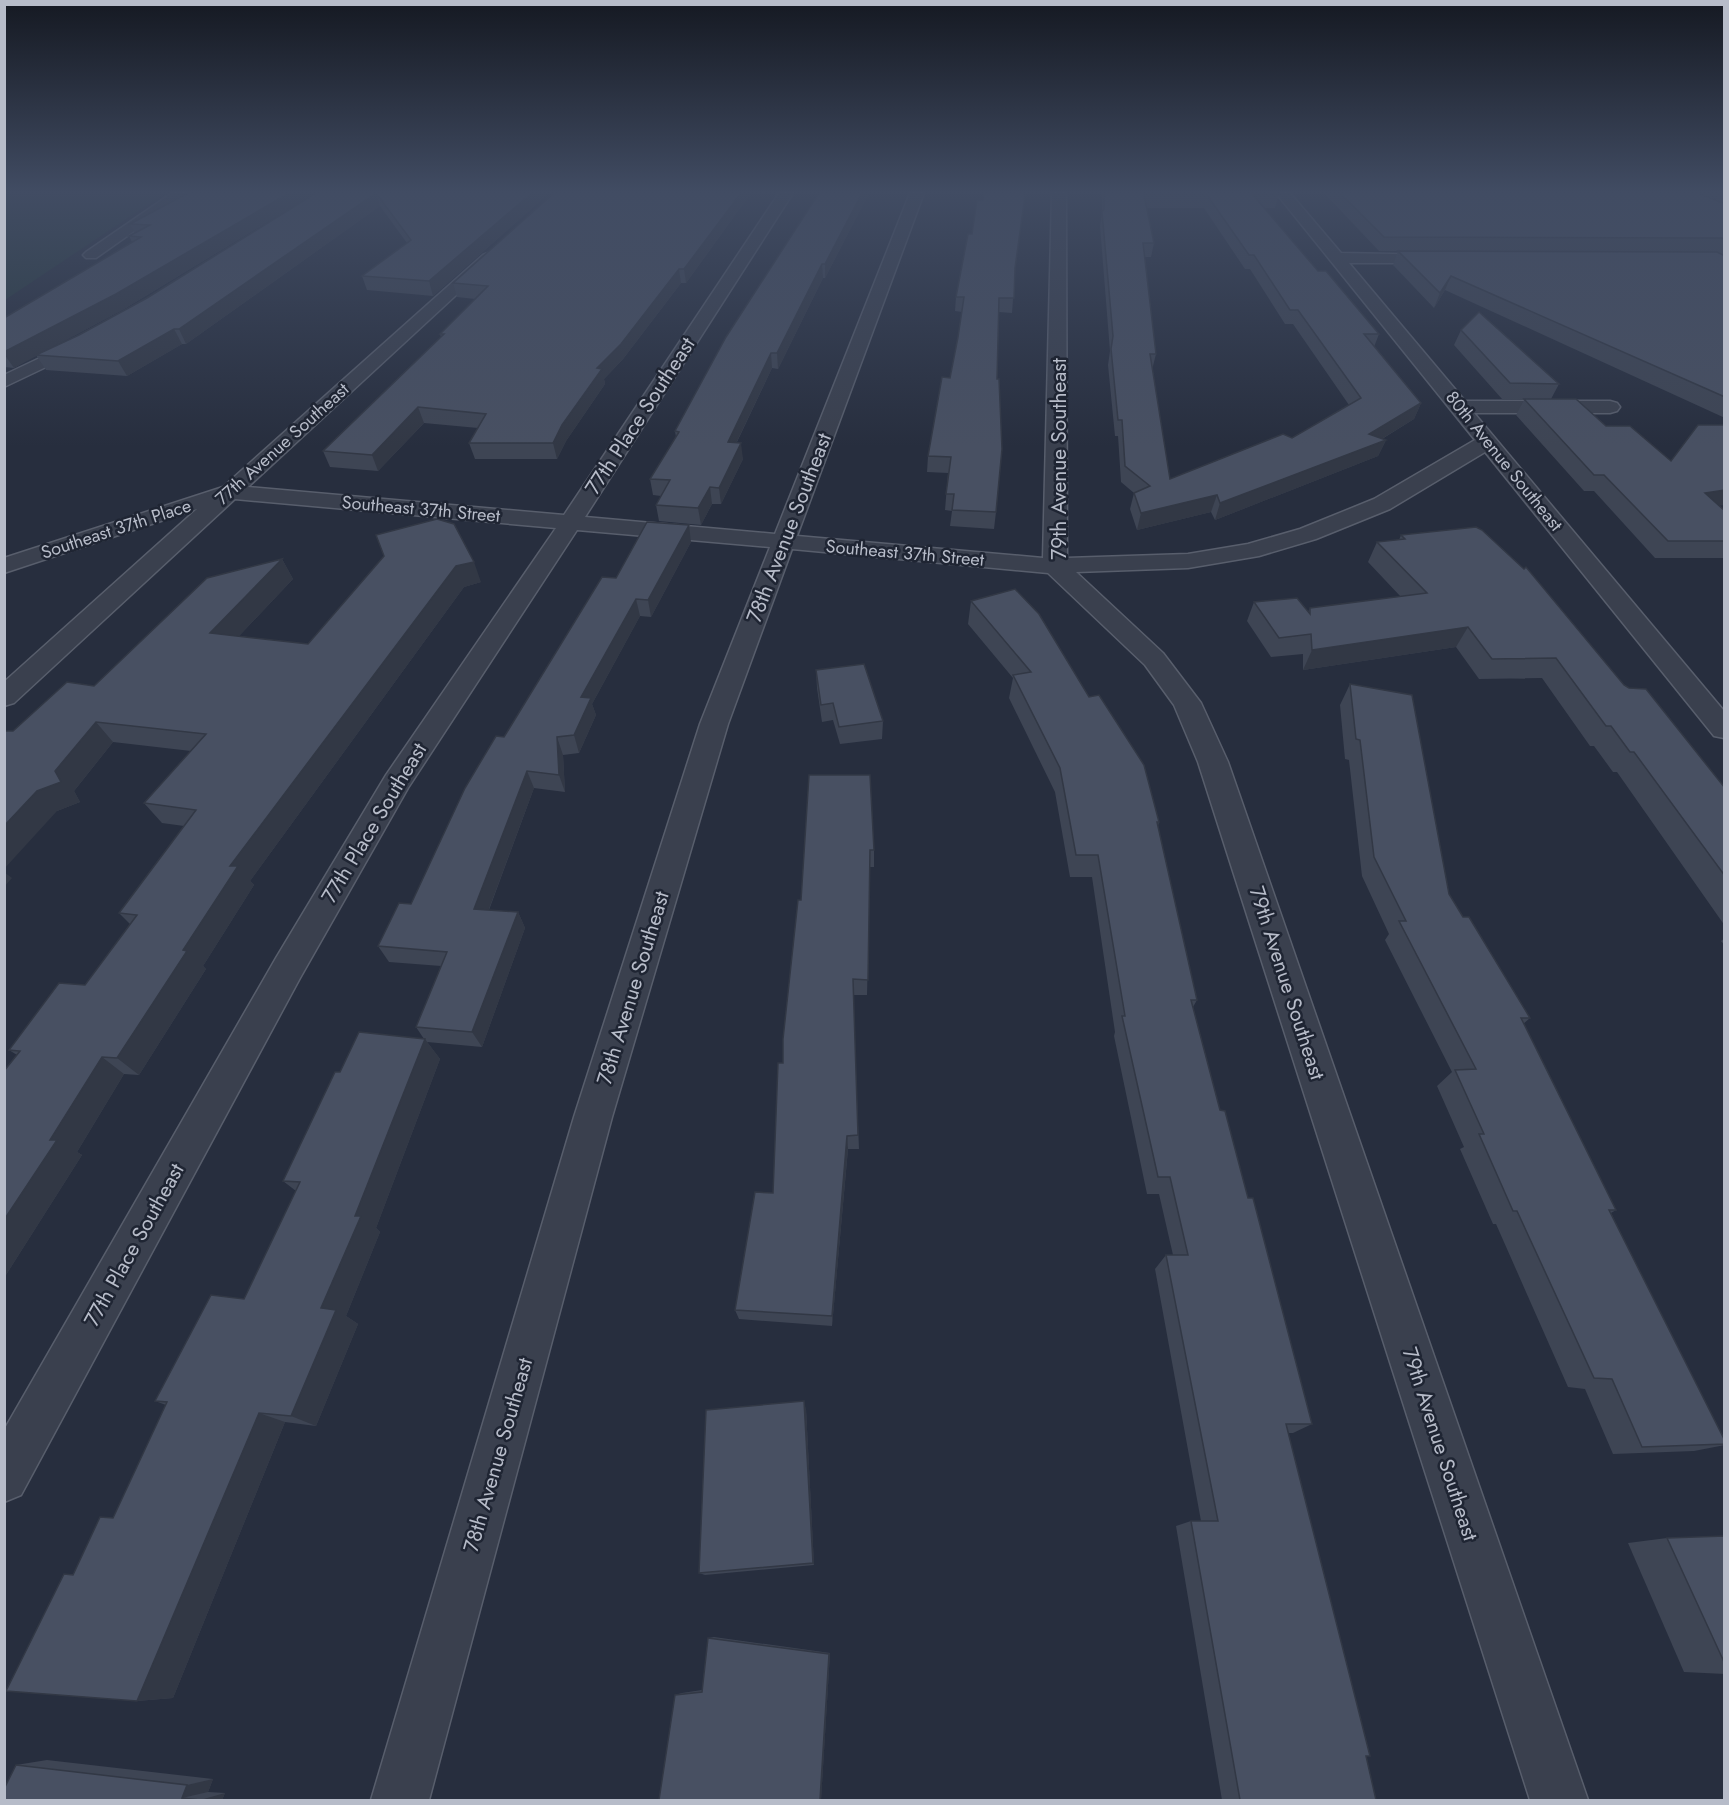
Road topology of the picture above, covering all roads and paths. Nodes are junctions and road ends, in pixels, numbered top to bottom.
1 (467, 277) edge
2 (731, 277) edge
3 (885, 277) edge
4 (1058, 277) edge
5 (1352, 277) edge
6 (100, 333) edge
7 (4, 382) edge
8 (1461, 407) junction
9 (1610, 408) dead end
10 (1486, 442) junction
11 (228, 492) junction
12 (571, 522) junction
13 (784, 543) junction
14 (4, 566) edge
15 (1055, 566) junction
16 (4, 697) edge
17 (1725, 729) edge
18 (4, 1478) edge
19 (400, 1800) edge
20 (1558, 1800) edge

1 - 11 street, 77th Avenue Southeast
2 - 12 street, 77th Place Southeast
3 - 13 street, 78th Avenue Southeast
4 - 15 street, 79th Avenue Southeast
5 - 8 street, 80th Avenue Southeast
6 - 7 street
8 - 9 street
8 - 10 street, 80th Avenue Southeast
10 - 15 street, Southeast 37th Street
10 - 17 street, 80th Avenue Southeast
11 - 12 street, Southeast 37th Street
11 - 14 street, Southeast 37th Place
11 - 16 street, 77th Avenue Southeast
12 - 13 street, Southeast 37th Street
12 - 18 street, 77th Place Southeast
13 - 15 street, Southeast 37th Street
13 - 19 street, 78th Avenue Southeast
15 - 20 street, 79th Avenue Southeast

